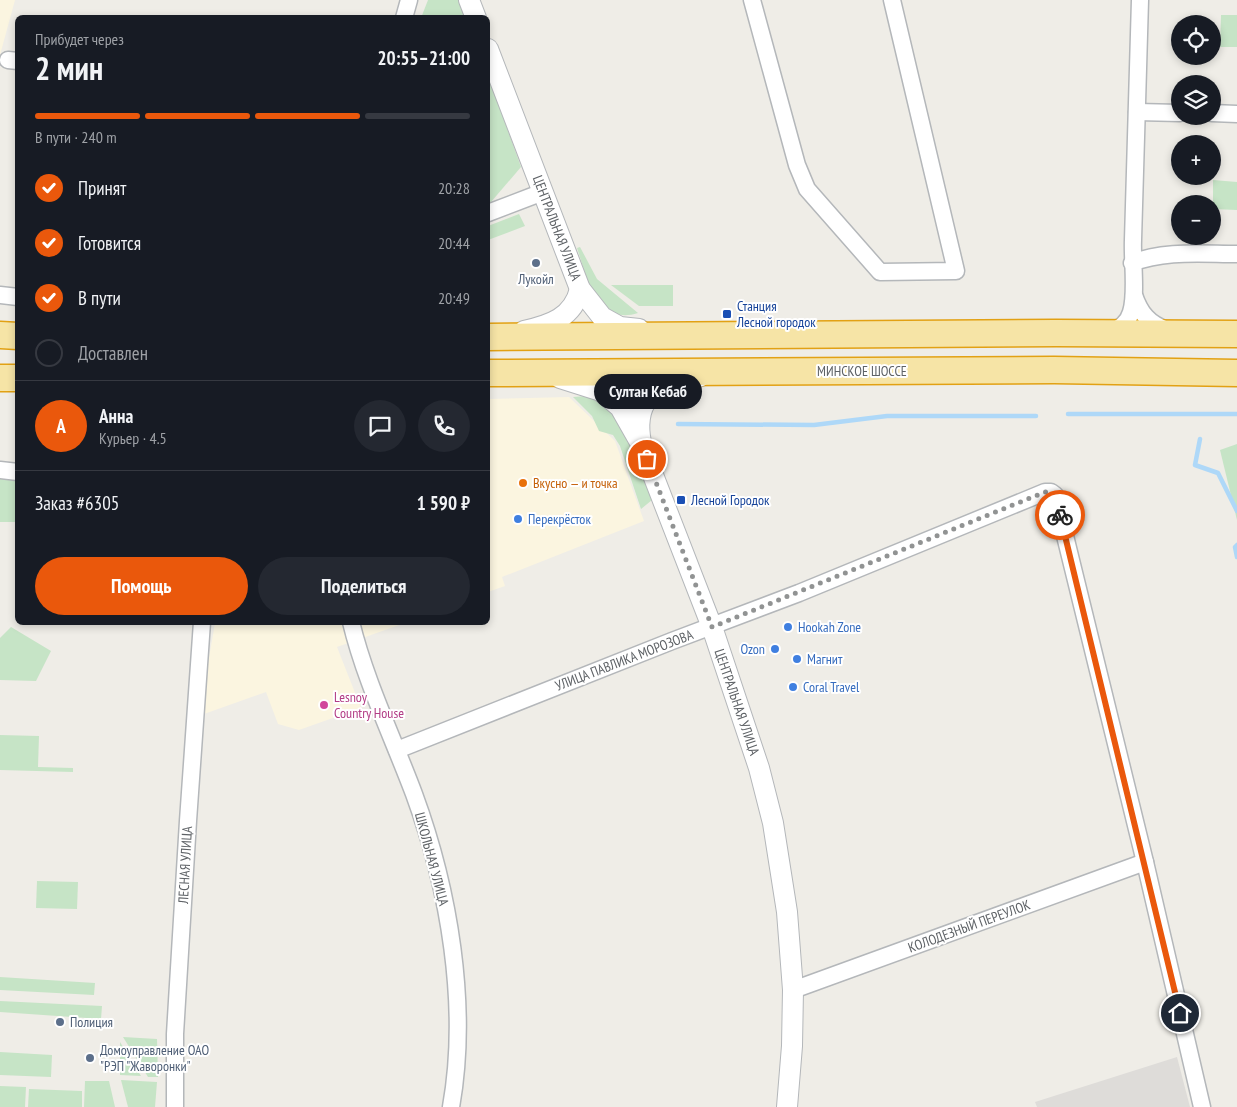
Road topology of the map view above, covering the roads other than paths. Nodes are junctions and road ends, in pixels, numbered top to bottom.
1 (410, 0) edge
2 (469, 0) edge
3 (752, 0) edge
4 (892, 0) edge
5 (1140, 0) edge
6 (405, 15) edge
7 (475, 15) edge
8 (490, 53) edge
9 (1137, 112) junction
10 (1171, 113) edge
11 (1221, 113) edge
12 (1237, 114) edge
13 (542, 192) junction
14 (490, 213) edge
15 (1237, 254) edge
16 (1132, 263) junction
17 (580, 289) junction
18 (1133, 293) junction
19 (0, 295) edge
20 (15, 297) edge
21 (1110, 333) junction
22 (1174, 333) junction
23 (1237, 334) edge
24 (0, 335) edge
25 (691, 335) junction
26 (15, 336) edge
27 (493, 337) edge
28 (534, 372) junction
29 (716, 372) junction
30 (490, 373) edge
31 (1237, 373) edge
32 (0, 378) edge
33 (15, 378) edge
34 (641, 444) junction
35 (0, 470) edge
36 (15, 472) edge
37 (202, 625) edge
38 (352, 625) edge
39 (712, 627) junction
40 (396, 750) junction
41 (1145, 862) junction
42 (793, 990) junction
43 (175, 1107) edge
44 (451, 1107) edge
45 (787, 1107) edge
46 (1202, 1107) edge

1 - 6 street
2 - 7 street
3 - 4 street
5 - 9 street
8 - 13 street, ЦЕНТРАЛЬНАЯ УЛИЦА
9 - 10 street
9 - 16 street
11 - 12 street
13 - 14 street
13 - 17 street, ЦЕНТРАЛЬНАЯ УЛИЦА
15 - 16 street
16 - 18 street
17 - 25 street, ЦЕНТРАЛЬНАЯ УЛИЦА
17 - 27 street
18 - 21 street
18 - 22 street
19 - 20 street
21 - 22 highway
21 - 25 highway
22 - 23 highway
24 - 26 highway
25 - 27 highway
28 - 29 highway, МИНСКОЕ ШОССЕ
28 - 30 highway, МИНСКОЕ ШОССЕ
28 - 34 street, ЦЕНТРАЛЬНАЯ УЛИЦА
29 - 31 highway, МИНСКОЕ ШОССЕ
29 - 34 street
32 - 33 highway
34 - 39 street, ЦЕНТРАЛЬНАЯ УЛИЦА
35 - 36 street
37 - 43 street, ЛЕСНАЯ УЛИЦА
38 - 40 street, ШКОЛЬНАЯ УЛИЦА
39 - 40 street, УЛИЦА ПАВЛИКА МОРОЗОВА
39 - 41 street, УЛИЦА ПАВЛИКА МОРОЗОВА
39 - 42 street, ЦЕНТРАЛЬНАЯ УЛИЦА
40 - 44 street, ШКОЛЬНАЯ УЛИЦА
41 - 42 street, КОЛОДЕЗНЫЙ ПЕРЕУЛОК
41 - 46 street
42 - 45 street, ЦЕНТРАЛЬНАЯ УЛИЦА

